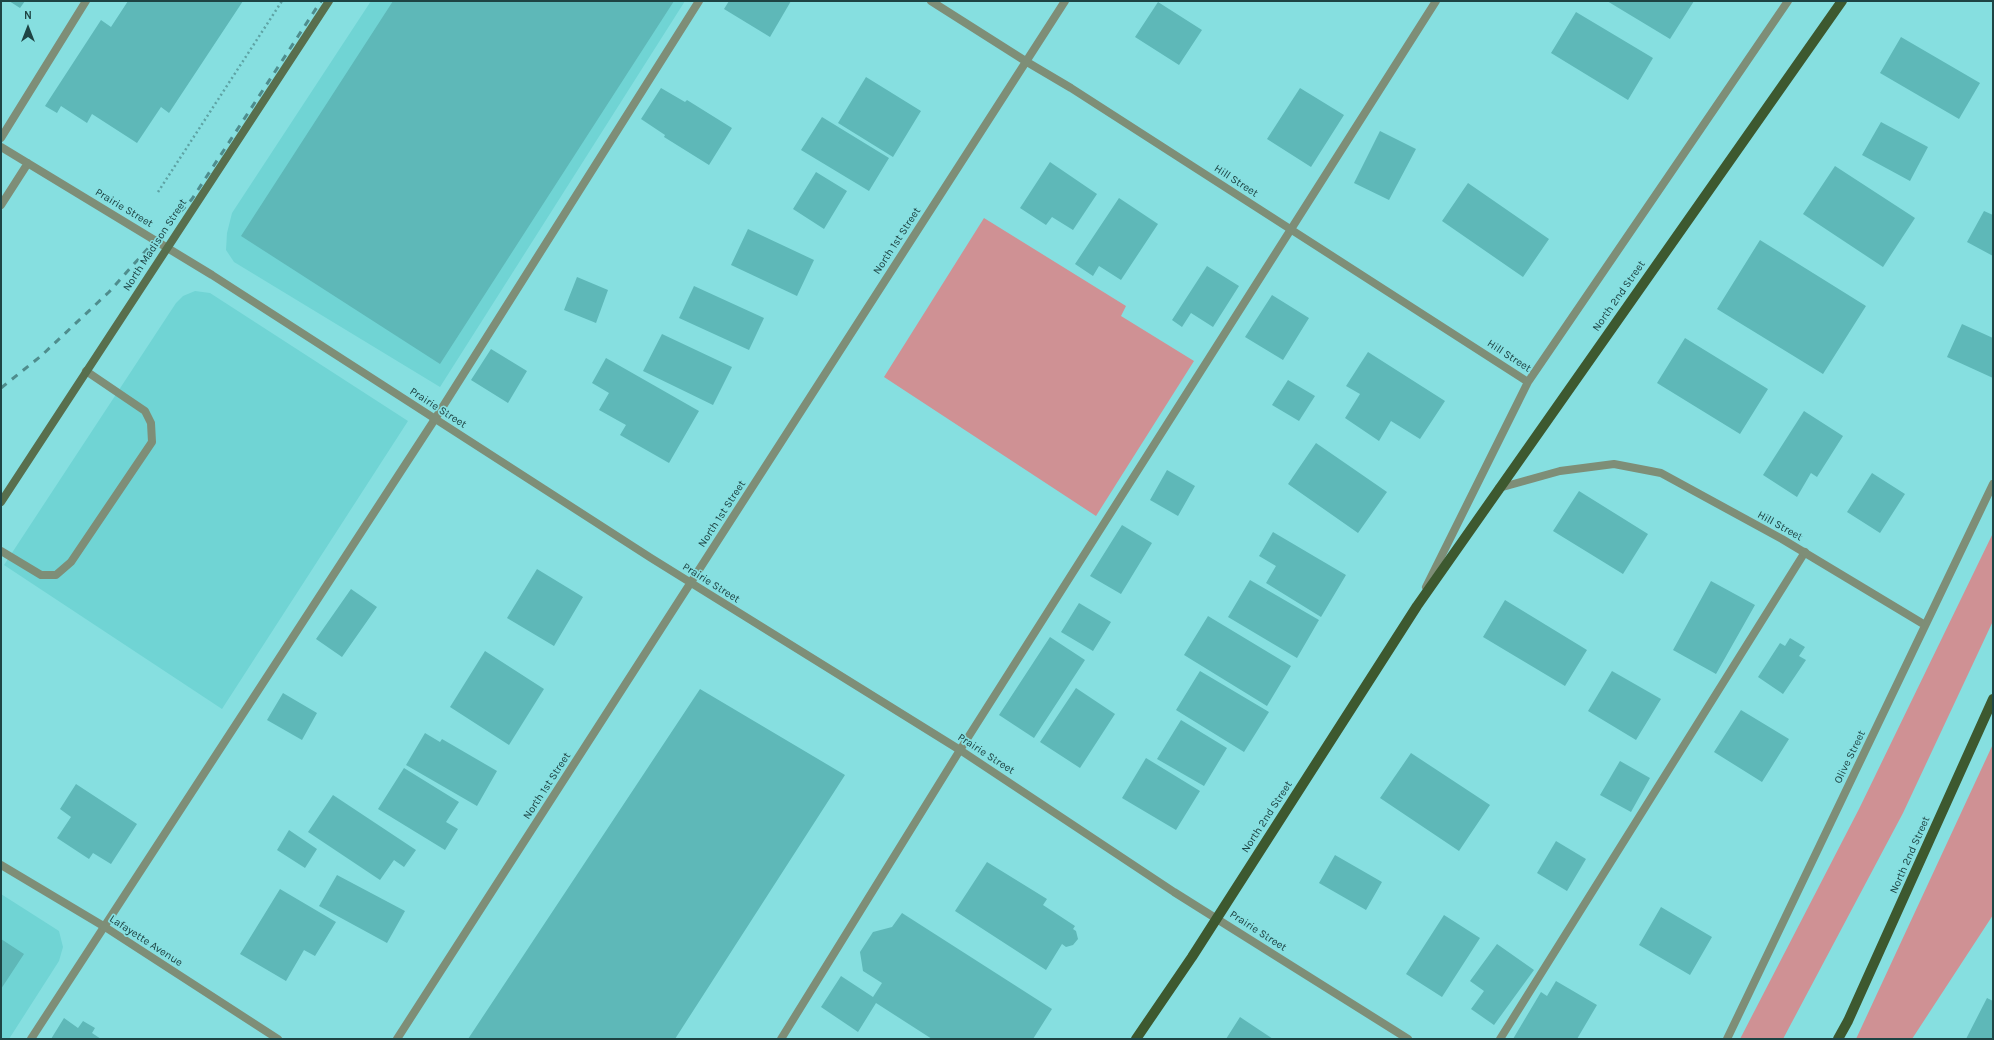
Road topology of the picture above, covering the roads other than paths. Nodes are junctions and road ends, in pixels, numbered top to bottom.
1 (86, 1) edge
2 (329, 1) edge
3 (699, 1) edge
4 (931, 1) edge
5 (1065, 1) edge
6 (1436, 1) edge
7 (1788, 1) edge
8 (1842, 1) edge
9 (1026, 62) junction
10 (1, 138) edge
11 (1, 147) edge
12 (28, 163) junction
13 (1, 205) edge
14 (1292, 230) junction
15 (167, 248) junction
16 (86, 372) junction
17 (1528, 382) junction
18 (435, 419) junction
19 (1993, 484) edge
20 (1499, 488) junction
21 (1, 502) edge
22 (1, 551) edge
23 (1804, 552) junction
24 (690, 583) junction
25 (1417, 606) junction
26 (1925, 625) junction
27 (1993, 699) edge
28 (960, 750) junction
29 (1, 864) edge
30 (1217, 918) junction
31 (105, 927) junction
32 (31, 1039) edge
33 (278, 1039) edge
34 (397, 1039) edge
35 (781, 1039) edge
36 (1136, 1039) edge
37 (1408, 1039) edge
38 (1500, 1039) edge
39 (1726, 1039) edge
40 (1838, 1039) edge

1 - 10 street
2 - 15 street, North Madison Street
3 - 18 street
4 - 9 street, Hill Street
5 - 9 street, North 1st Street
6 - 14 street
7 - 17 street, North 2nd Street
8 - 20 main road, North 2nd Street
9 - 14 street, Hill Street
9 - 24 street, North 1st Street
11 - 12 street, Prairie Street
12 - 13 street
12 - 15 street, Prairie Street
14 - 17 street, Hill Street
14 - 28 street
15 - 16 street, North Madison Street
15 - 18 street, Prairie Street
16 - 21 street, North Madison Street
16 - 22 street
17 - 25 street, North 2nd Street
18 - 24 street, Prairie Street
18 - 31 street
19 - 26 street, Olive Street
20 - 23 street, Hill Street
20 - 25 main road, North 2nd Street
23 - 26 street, Hill Street
23 - 38 street
24 - 28 street, Prairie Street
24 - 34 street, North 1st Street
25 - 30 main road, North 2nd Street
26 - 39 street, Olive Street
27 - 40 main road, North 2nd Street
28 - 30 street, Prairie Street
28 - 35 street
29 - 31 street, Lafayette Avenue
30 - 36 main road, North 2nd Street
30 - 37 street, Prairie Street
31 - 32 street
31 - 33 street, Lafayette Avenue

